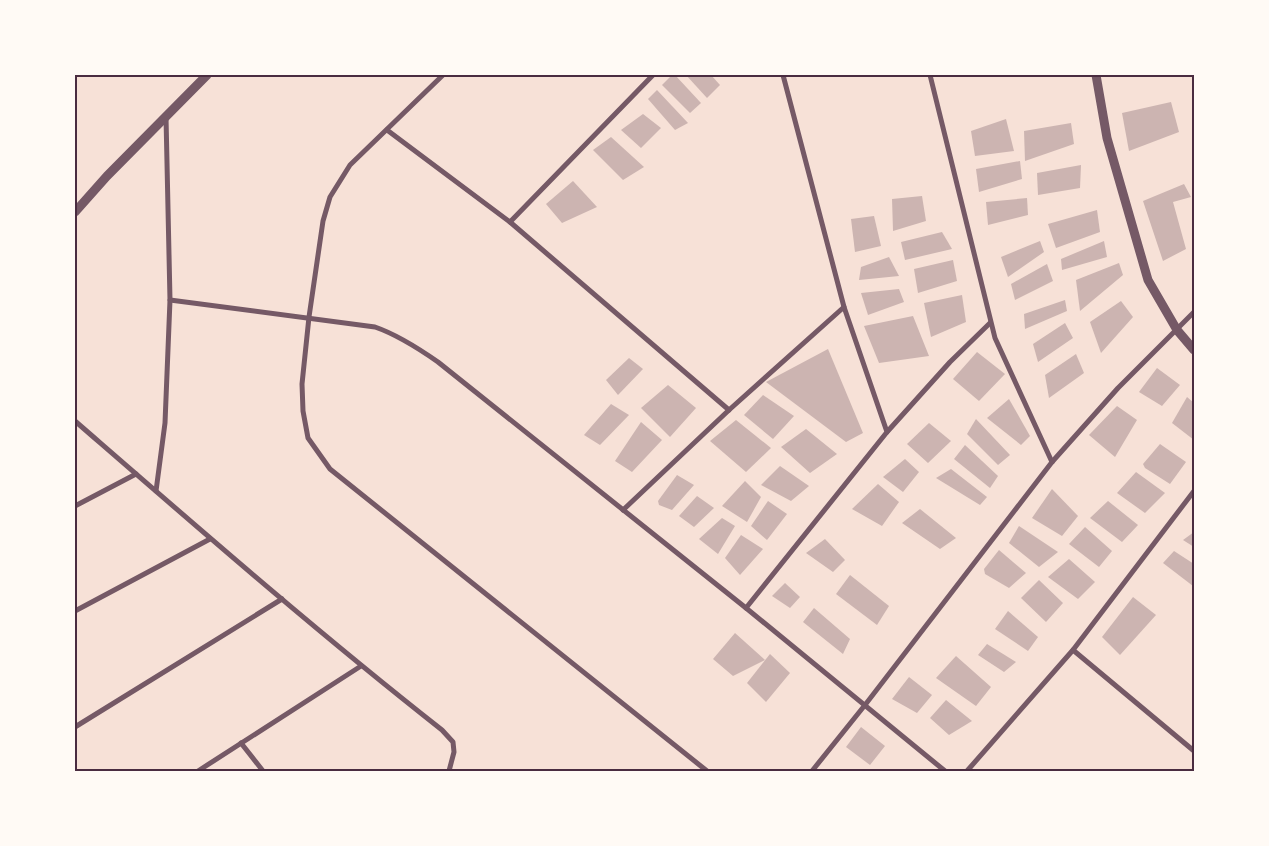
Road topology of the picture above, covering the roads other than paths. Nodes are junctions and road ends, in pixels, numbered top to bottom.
1 (207, 75) edge
2 (443, 75) edge
3 (653, 75) edge
4 (783, 75) edge
5 (930, 75) edge
6 (1096, 75) edge
7 (166, 117) junction
8 (387, 130) junction
9 (75, 212) edge
10 (510, 222) junction
11 (170, 300) junction
12 (844, 307) junction
13 (1194, 312) edge
14 (309, 318) junction
15 (990, 323) junction
16 (1177, 330) junction
17 (1194, 350) edge
18 (729, 410) junction
19 (75, 421) edge
20 (887, 432) junction
21 (1052, 462) junction
22 (136, 474) junction
23 (156, 491) junction
24 (1194, 491) edge
25 (75, 506) edge
26 (623, 510) junction
27 (210, 539) junction
28 (282, 599) junction
29 (746, 608) junction
30 (75, 611) edge
31 (1073, 650) junction
32 (361, 666) junction
33 (865, 704) junction
34 (75, 727) edge
35 (242, 743) junction
36 (1194, 750) edge
37 (198, 771) edge
38 (263, 771) edge
39 (449, 771) edge
40 (707, 771) edge
41 (812, 771) edge
42 (945, 771) edge
43 (967, 771) edge

1 - 7 street
2 - 8 street
3 - 10 street
4 - 12 street
5 - 15 street
6 - 16 street
7 - 9 street
7 - 11 street
8 - 10 street
8 - 14 street
10 - 18 street
11 - 14 street
11 - 23 street
12 - 18 street
12 - 20 street
13 - 16 street
14 - 26 street
14 - 40 street
15 - 20 street
15 - 21 street
16 - 17 street
16 - 21 street
18 - 26 street
19 - 22 street
20 - 29 street
21 - 33 street
22 - 23 street
22 - 25 street
23 - 27 street
24 - 31 street
26 - 29 street
27 - 28 street
27 - 30 street
28 - 32 street
28 - 34 street
29 - 33 street
31 - 36 street
31 - 43 street
32 - 35 street
32 - 39 street
33 - 41 street
33 - 42 street
35 - 37 street
35 - 38 street

